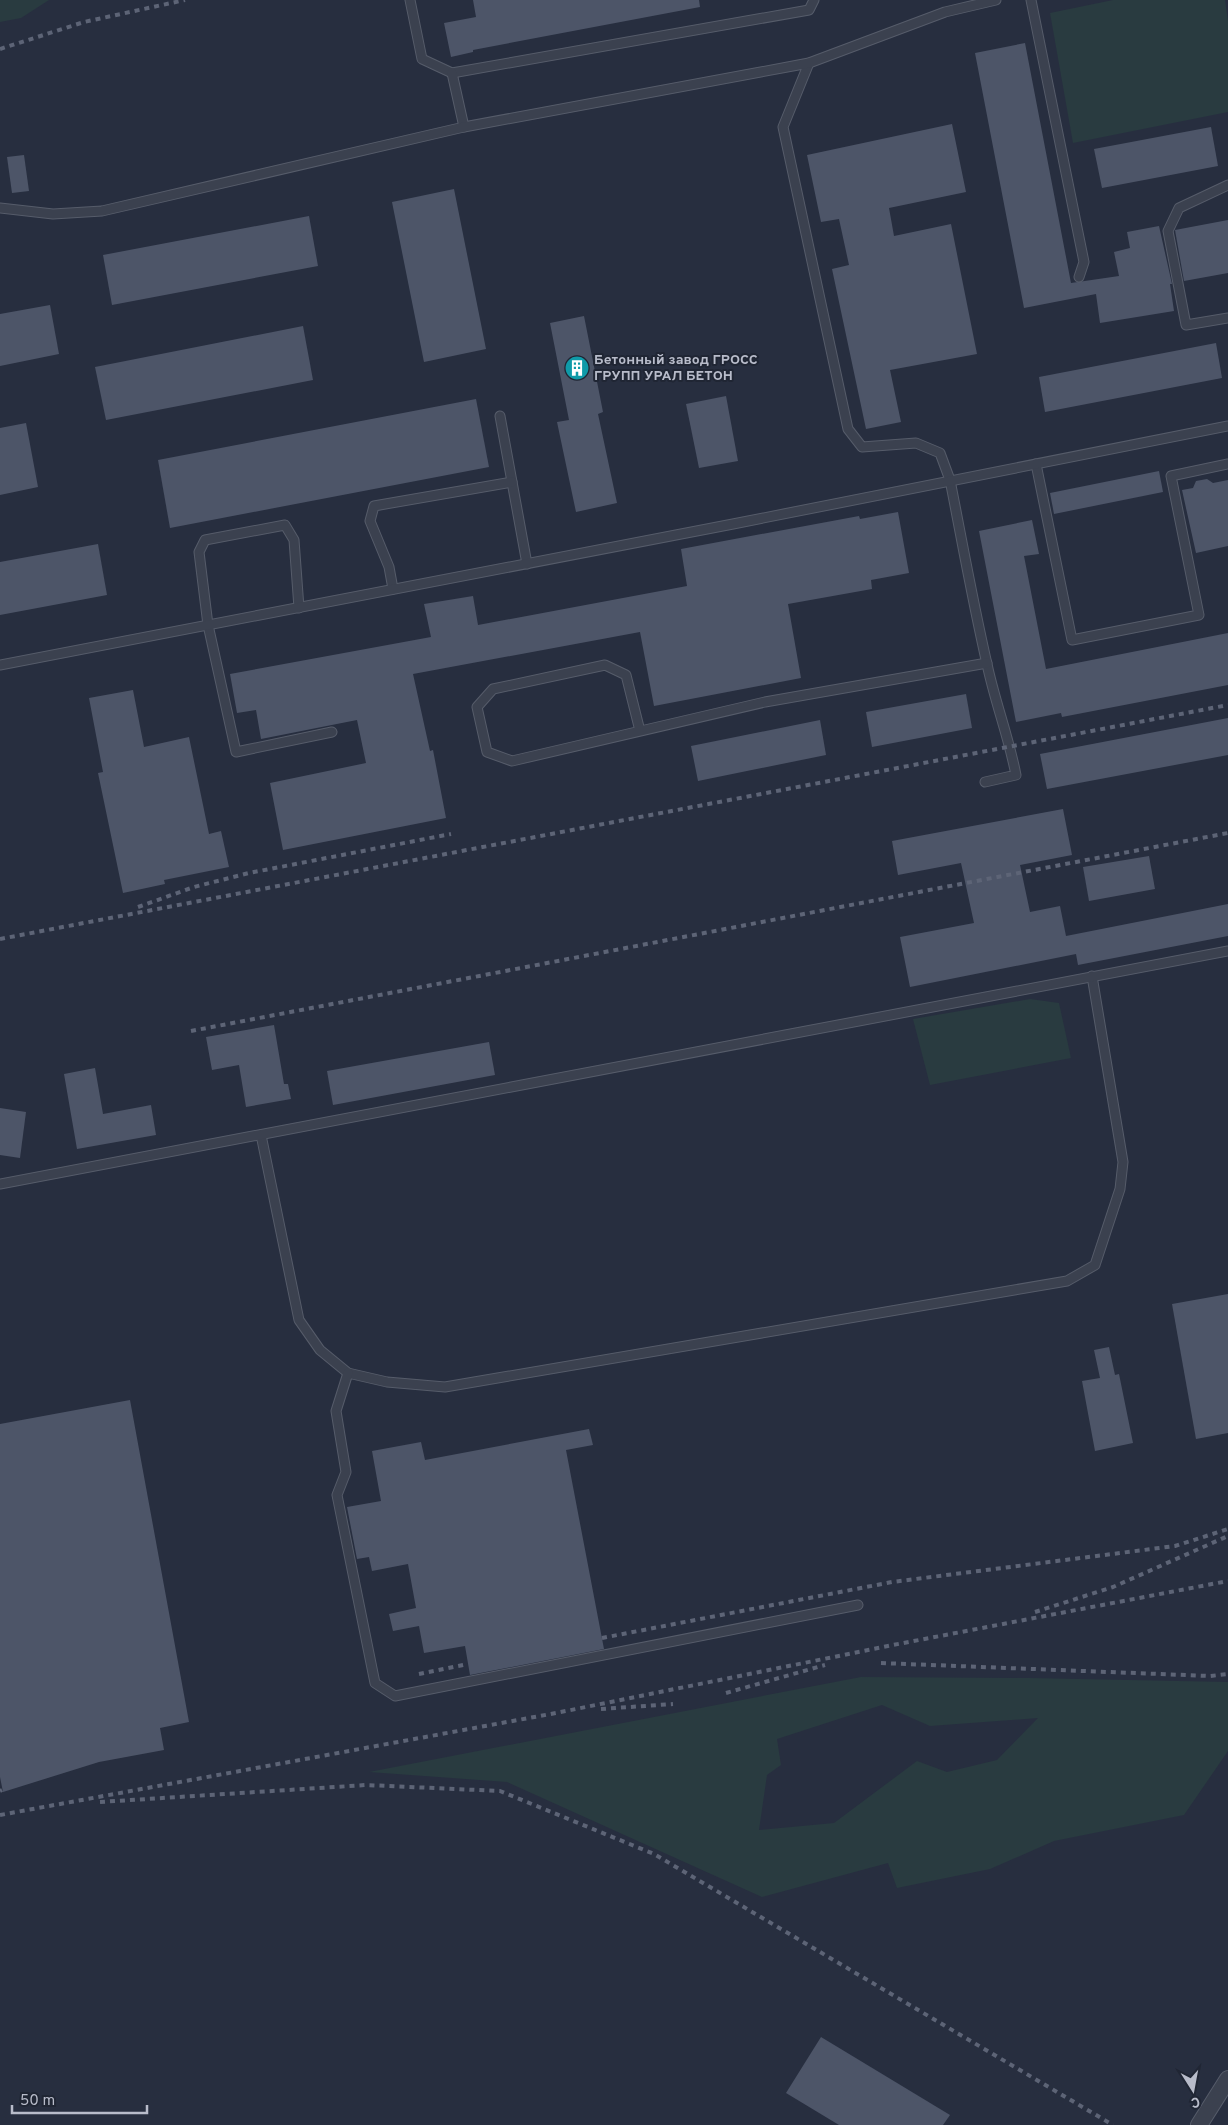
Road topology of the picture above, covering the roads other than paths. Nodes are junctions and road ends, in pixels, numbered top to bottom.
1 (410, 0) edge
2 (814, 0) edge
3 (996, 0) edge
4 (1031, 0) edge
5 (809, 63) junction
6 (452, 73) junction
7 (464, 127) junction
8 (1228, 185) edge
9 (0, 208) edge
10 (1079, 277) dead end
11 (1228, 318) edge
12 (500, 416) dead end
13 (1228, 426) edge
14 (1036, 464) junction
15 (1228, 464) edge
16 (950, 480) junction
17 (512, 482) junction
18 (527, 564) junction
19 (393, 590) junction
20 (299, 608) junction
21 (208, 625) junction
22 (986, 663) junction
23 (0, 665) edge
24 (640, 731) junction
25 (332, 732) dead end
26 (985, 782) dead end
27 (1228, 952) edge
28 (1092, 976) junction
29 (262, 1135) junction
30 (0, 1184) edge
31 (348, 1373) junction
32 (858, 1605) dead end
33 (1228, 2079) edge
34 (1199, 2125) edge

1 - 6 lane
2 - 6 lane
3 - 5 lane
4 - 10 lane
5 - 7 lane
5 - 16 lane
6 - 7 lane
7 - 9 lane
8 - 11 lane
12 - 17 lane
13 - 14 lane
14 - 15 lane
14 - 16 lane
16 - 18 lane
16 - 22 lane
17 - 18 lane
17 - 19 lane
18 - 19 lane
19 - 20 lane
20 - 21 lane
20 - 21 lane
21 - 23 lane
21 - 25 lane
22 - 24 lane
22 - 26 lane
24 - 24 lane
27 - 28 lane
28 - 29 lane
28 - 31 lane
29 - 30 lane
29 - 31 lane
31 - 32 lane
33 - 34 street

